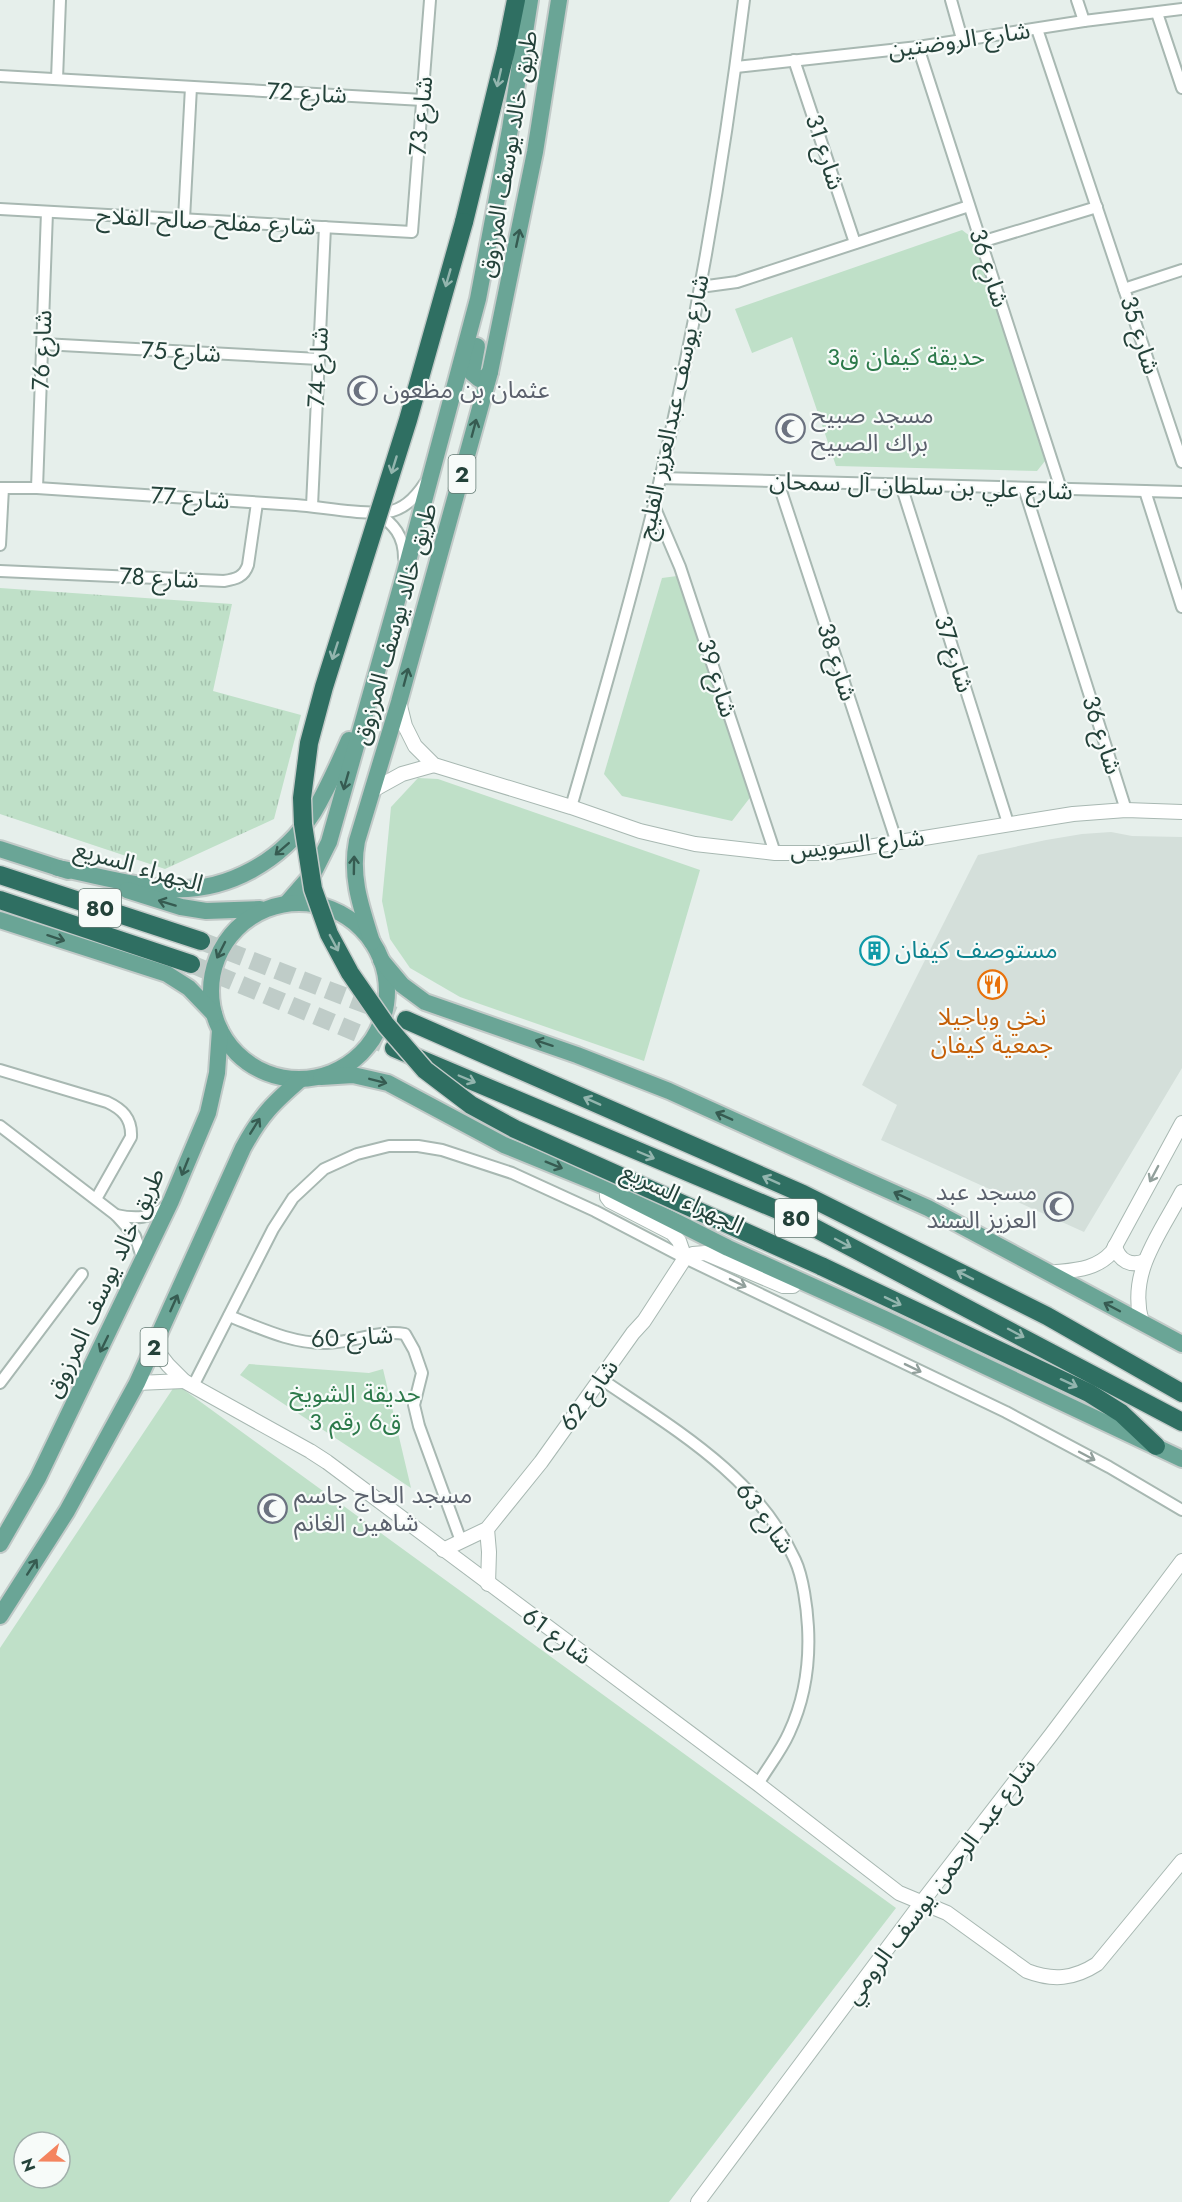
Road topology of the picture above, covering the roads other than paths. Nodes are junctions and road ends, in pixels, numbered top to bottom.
1 (60, 0) edge
2 (430, 0) edge
3 (509, 0) edge
4 (516, 0) edge
5 (530, 0) edge
6 (559, 0) edge
7 (744, 0) edge
8 (951, 0) edge
9 (1077, 0) edge
10 (1182, 9) edge
11 (1157, 13) junction
12 (1084, 21) junction
13 (1037, 29) junction
14 (962, 39) junction
15 (918, 47) junction
16 (506, 51) junction
17 (794, 60) junction
18 (736, 67) junction
19 (0, 76) edge
20 (57, 79) junction
21 (191, 87) junction
22 (1182, 88) edge
23 (423, 100) junction
24 (496, 203) junction
25 (969, 206) junction
26 (1097, 207) junction
27 (0, 209) edge
28 (47, 212) junction
29 (184, 219) junction
30 (325, 227) junction
31 (412, 232) joint
32 (981, 242) junction
33 (855, 243) junction
34 (1182, 270) edge
35 (700, 287) junction
36 (1124, 289) junction
37 (43, 344) junction
38 (319, 359) junction
39 (490, 372) junction
40 (1182, 462) edge
41 (434, 467) junction
42 (660, 478) junction
43 (778, 482) junction
44 (901, 485) junction
45 (1, 488) edge
46 (37, 488) junction
47 (1024, 488) junction
48 (1061, 489) junction
49 (1145, 491) junction
50 (1182, 492) edge
51 (257, 503) junction
52 (312, 506) junction
53 (654, 506) junction
54 (376, 513) junction
55 (0, 545) edge
56 (0, 571) edge
57 (404, 576) junction
58 (1182, 607) edge
59 (372, 690) junction
60 (399, 702) junction
61 (434, 765) junction
62 (373, 790) junction
63 (571, 807) junction
64 (1126, 810) junction
65 (1182, 812) edge
66 (1008, 823) junction
67 (897, 843) junction
68 (0, 849) edge
69 (775, 853) junction
70 (58, 868) junction
71 (0, 875) edge
72 (0, 900) edge
73 (287, 903) junction
74 (267, 908) junction
75 (0, 920) edge
76 (201, 941) tunnel mouth
77 (372, 942) junction
78 (381, 960) junction
79 (191, 964) tunnel mouth
80 (406, 1020) tunnel mouth
81 (217, 1022) junction
82 (393, 1048) tunnel mouth
83 (0, 1070) edge
84 (321, 1077) junction
85 (301, 1079) junction
86 (1182, 1123) edge
87 (0, 1126) edge
88 (607, 1187) junction
89 (1182, 1192) edge
90 (96, 1199) junction
91 (171, 1202) junction
92 (116, 1215) junction
93 (1115, 1246) junction
94 (685, 1258) junction
95 (1145, 1260) junction
96 (144, 1262) junction
97 (1049, 1273) junction
98 (82, 1274) dead end
99 (799, 1280) junction
100 (229, 1316) junction
101 (1142, 1323) junction
102 (1182, 1344) edge
103 (154, 1347) junction
104 (601, 1379) junction
105 (0, 1383) edge
106 (138, 1383) junction
107 (188, 1383) junction
108 (1182, 1393) edge
109 (1182, 1422) edge
110 (1156, 1446) junction
111 (1182, 1459) edge
112 (1182, 1510) edge
113 (487, 1529) junction
114 (462, 1541) junction
115 (0, 1544) edge
116 (443, 1550) junction
117 (1182, 1561) edge
118 (488, 1584) junction
119 (0, 1616) edge
120 (758, 1784) junction
121 (1182, 1861) edge
122 (922, 1902) junction
123 (698, 2202) edge

1 - 20 street
2 - 23 street, شارع 73
3 - 16 street
4 - 16 highway
5 - 24 main road, طريق خالد يوسف المرزوق / 2
39 -> 6 main road, طريق خالد يوسف المرزوق / 2
7 - 18 street, شارع يوسف عبدالعزيز الفليج
8 - 14 street
9 - 12 street
10 - 11 street, شارع الروضتين
11 - 12 street, شارع الروضتين
11 - 22 street
12 - 13 street, شارع الروضتين
13 - 14 street, شارع الروضتين
13 - 26 street, شارع 35
14 - 15 street, شارع الروضتين
15 - 17 street, شارع الروضتين
15 - 25 street, شارع 36
16 -> 110 highway, bridge
17 - 18 street, شارع الروضتين
17 - 33 street, شارع 31
18 - 35 street, شارع يوسف عبدالعزيز الفليج
19 - 20 street, شارع 72
20 - 21 street, شارع 72
21 - 23 street, شارع 72
21 - 29 street
23 - 31 street, شارع 73
24 - 39 main road
24 - 41 main road, طريق خالد يوسف المرزوق / 2
25 - 32 street, شارع 36
25 - 33 street
26 - 32 street
26 - 36 street, شارع 35
27 - 28 street, شارع مفلح صالح الفلاح
28 - 29 street, شارع مفلح صالح الفلاح
28 - 37 street, شارع 76
29 - 30 street, شارع مفلح صالح الفلاح
30 - 31 street, شارع مفلح صالح الفلاح
30 - 38 street, شارع 74
32 - 48 street, شارع 36
33 - 35 street
34 - 36 street
35 - 42 street, شارع يوسف عبدالعزيز الفليج
36 - 40 street, شارع 35
37 - 38 street, شارع 75
37 - 46 street, شارع 76
38 - 52 street, شارع 74
60 -> 39 main road, طريق خالد يوسف المرزوق / 2
41 - 54 street, شارع 77
41 - 57 main road, طريق خالد يوسف المرزوق / 2
42 - 43 street, شارع علي بن سلطان آل سمحان
42 - 53 street, شارع يوسف عبدالعزيز الفليج
43 - 44 street, شارع علي بن سلطان آل سمحان
43 - 67 street, شارع 38
44 - 47 street, شارع علي بن سلطان آل سمحان
44 - 66 street, شارع 37
45 - 46 street, شارع 77
45 - 55 street, شارع 77
46 - 51 street, شارع 77
47 - 48 street, شارع علي بن سلطان آل سمحان
47 - 64 street, شارع 36
48 - 49 street, شارع علي بن سلطان آل سمحان
49 - 50 street, شارع علي بن سلطان آل سمحان
49 - 58 street
51 - 52 street, شارع 77
51 - 56 street, شارع 78
52 - 54 street, شارع 77
53 - 63 street, شارع يوسف عبدالعزيز الفليج
53 - 69 street, 39 شارع
54 - 57 street
57 - 59 main road, طريق خالد يوسف المرزوق / 2
59 -> 70 main road
59 -> 73 main road, طريق خالد يوسف المرزوق / 2
60 - 61 street, شارع السويس
60 - 62 main road, طريق خالد يوسف المرزوق / 2
61 - 62 street
61 - 63 street, شارع السويس
77 -> 62 main road, طريق خالد يوسف المرزوق / 2
63 - 69 street, شارع السويس
64 - 65 street, شارع السويس
64 - 66 street, شارع السويس
66 - 67 street, شارع السويس
67 - 69 street, شارع السويس
68 - 70 main road, الجهراء السريع
74 -> 70 main road, الجهراء السريع
71 - 76 highway, الجهراء السريع / 80
72 - 79 highway, 80
73 - 74 main road
73 - 77 main road
74 -> 81 main road
75 -> 81 main road
77 - 78 main road
78 - 84 main road
97 -> 78 main road
108 -> 80 highway, الجهراء السريع / 80
81 - 85 main road
81 -> 91 main road, طريق خالد يوسف المرزوق / 2
82 -> 109 highway, الجهراء السريع / 80
83 - 90 street
84 - 85 main road
84 -> 88 main road, الجهراء السريع
103 -> 85 main road, 2
86 -> 93 street
87 - 90 street
88 - 94 street
88 - 99 main road, الجهراء السريع
89 - 95 street
90 - 92 street
91 - 92 street
91 - 96 main road, طريق خالد يوسف المرزوق / 2
92 - 96 street
93 - 95 street
93 - 97 street
94 - 99 street
94 - 100 street
94 - 104 street, شارع 62
94 -> 112 street
95 - 101 street
96 -> 115 main road, طريق خالد يوسف المرزوق / 2
101 -> 97 main road
98 - 105 street
99 - 110 main road, الجهراء السريع
100 - 107 street
100 - 114 street, شارع 60
101 - 102 main road
103 - 106 main road, 2
103 - 107 street, شارع 61
104 - 113 street, شارع 62
104 - 120 street, شارع 63
106 - 107 street
119 -> 106 main road, 2
107 - 116 street, شارع 61
110 - 111 main road, الجهراء السريع
113 - 114 street, شارع 62
113 - 118 street
114 - 116 street, شارع 62
116 - 118 street, شارع 61
117 - 122 street, شارع عبد الرحمن يوسف الرومي
118 - 120 street, شارع 61
120 - 122 street, شارع 61
121 - 122 street, شارع 61
122 - 123 street, شارع عبد الرحمن يوسف الرومي

